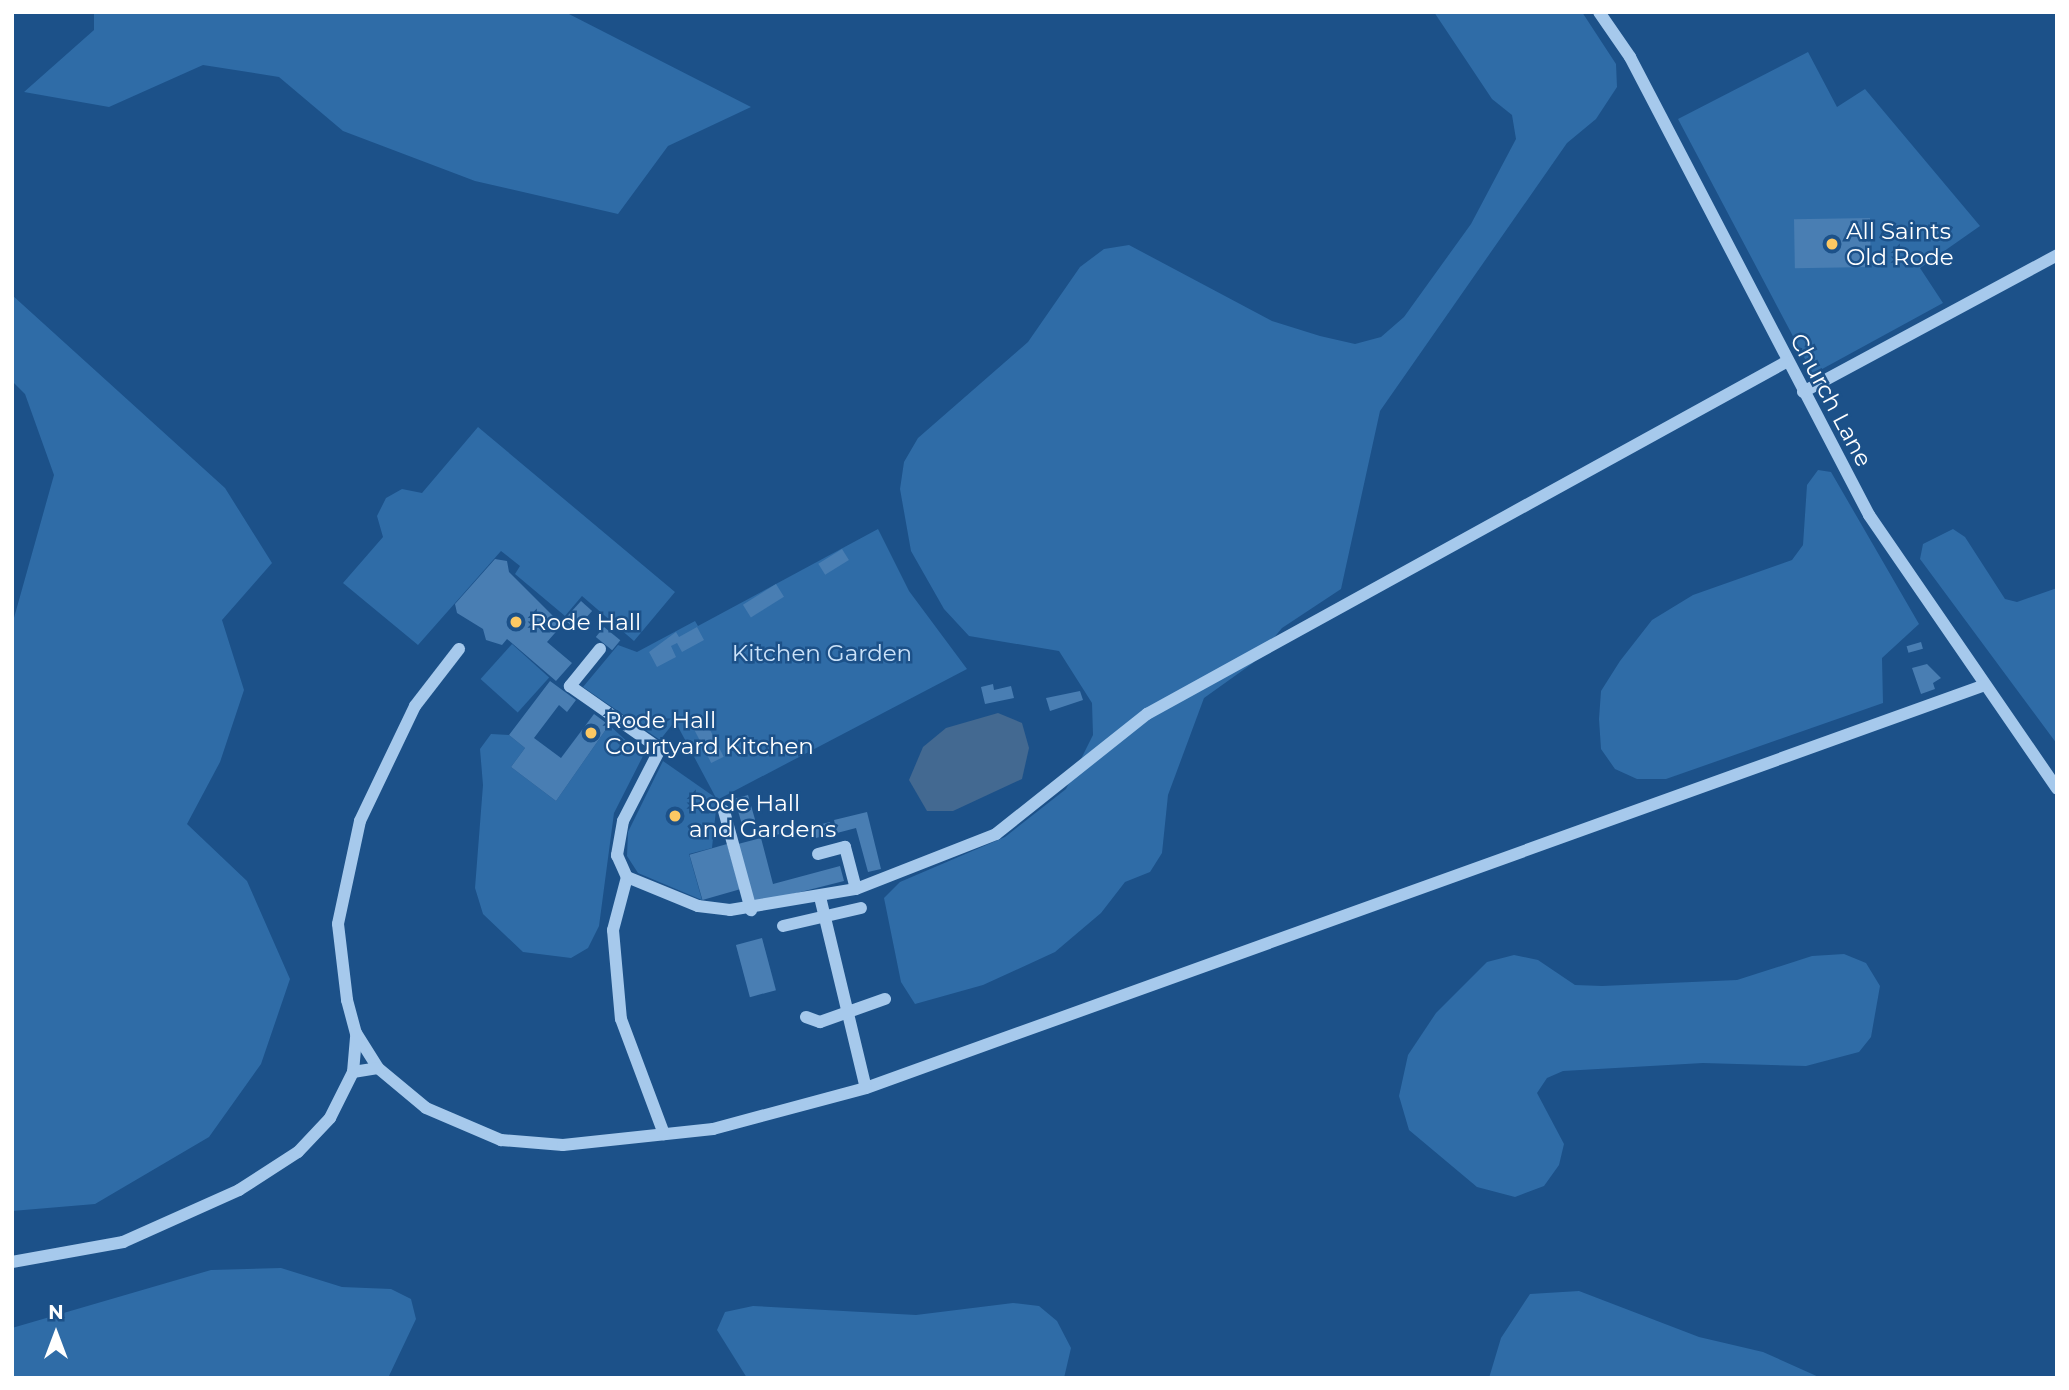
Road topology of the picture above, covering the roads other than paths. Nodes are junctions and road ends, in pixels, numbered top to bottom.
1 (1599, 12) edge
2 (2057, 256) edge
3 (1786, 362) junction
4 (1803, 392) junction
5 (459, 649) dead end
6 (600, 649) dead end
7 (1985, 685) junction
8 (2057, 789) edge
9 (724, 811) dead end
10 (818, 855) dead end
11 (627, 877) junction
12 (856, 889) junction
13 (820, 897) junction
14 (861, 908) dead end
15 (751, 910) junction
16 (825, 916) junction
17 (783, 926) dead end
18 (885, 999) dead end
19 (847, 1013) junction
20 (806, 1017) dead end
21 (356, 1033) junction
22 (378, 1068) junction
23 (353, 1072) junction
24 (866, 1088) junction
25 (664, 1135) junction
26 (12, 1262) edge

1 - 3 street, Church Lane
2 - 4 street
3 - 4 street, Church Lane
3 - 12 street
4 - 7 street, Church Lane
5 - 21 street
6 - 11 street
7 - 8 street, Church Lane
7 - 24 street
9 - 15 street
10 - 12 street
11 - 15 street
11 - 25 street
12 - 13 street
13 - 15 street
13 - 16 street
14 - 16 street
16 - 17 street
16 - 19 street
18 - 19 street
19 - 20 street
19 - 24 street
21 - 22 street
21 - 23 street
22 - 23 street
22 - 25 street
23 - 26 street
24 - 25 street

